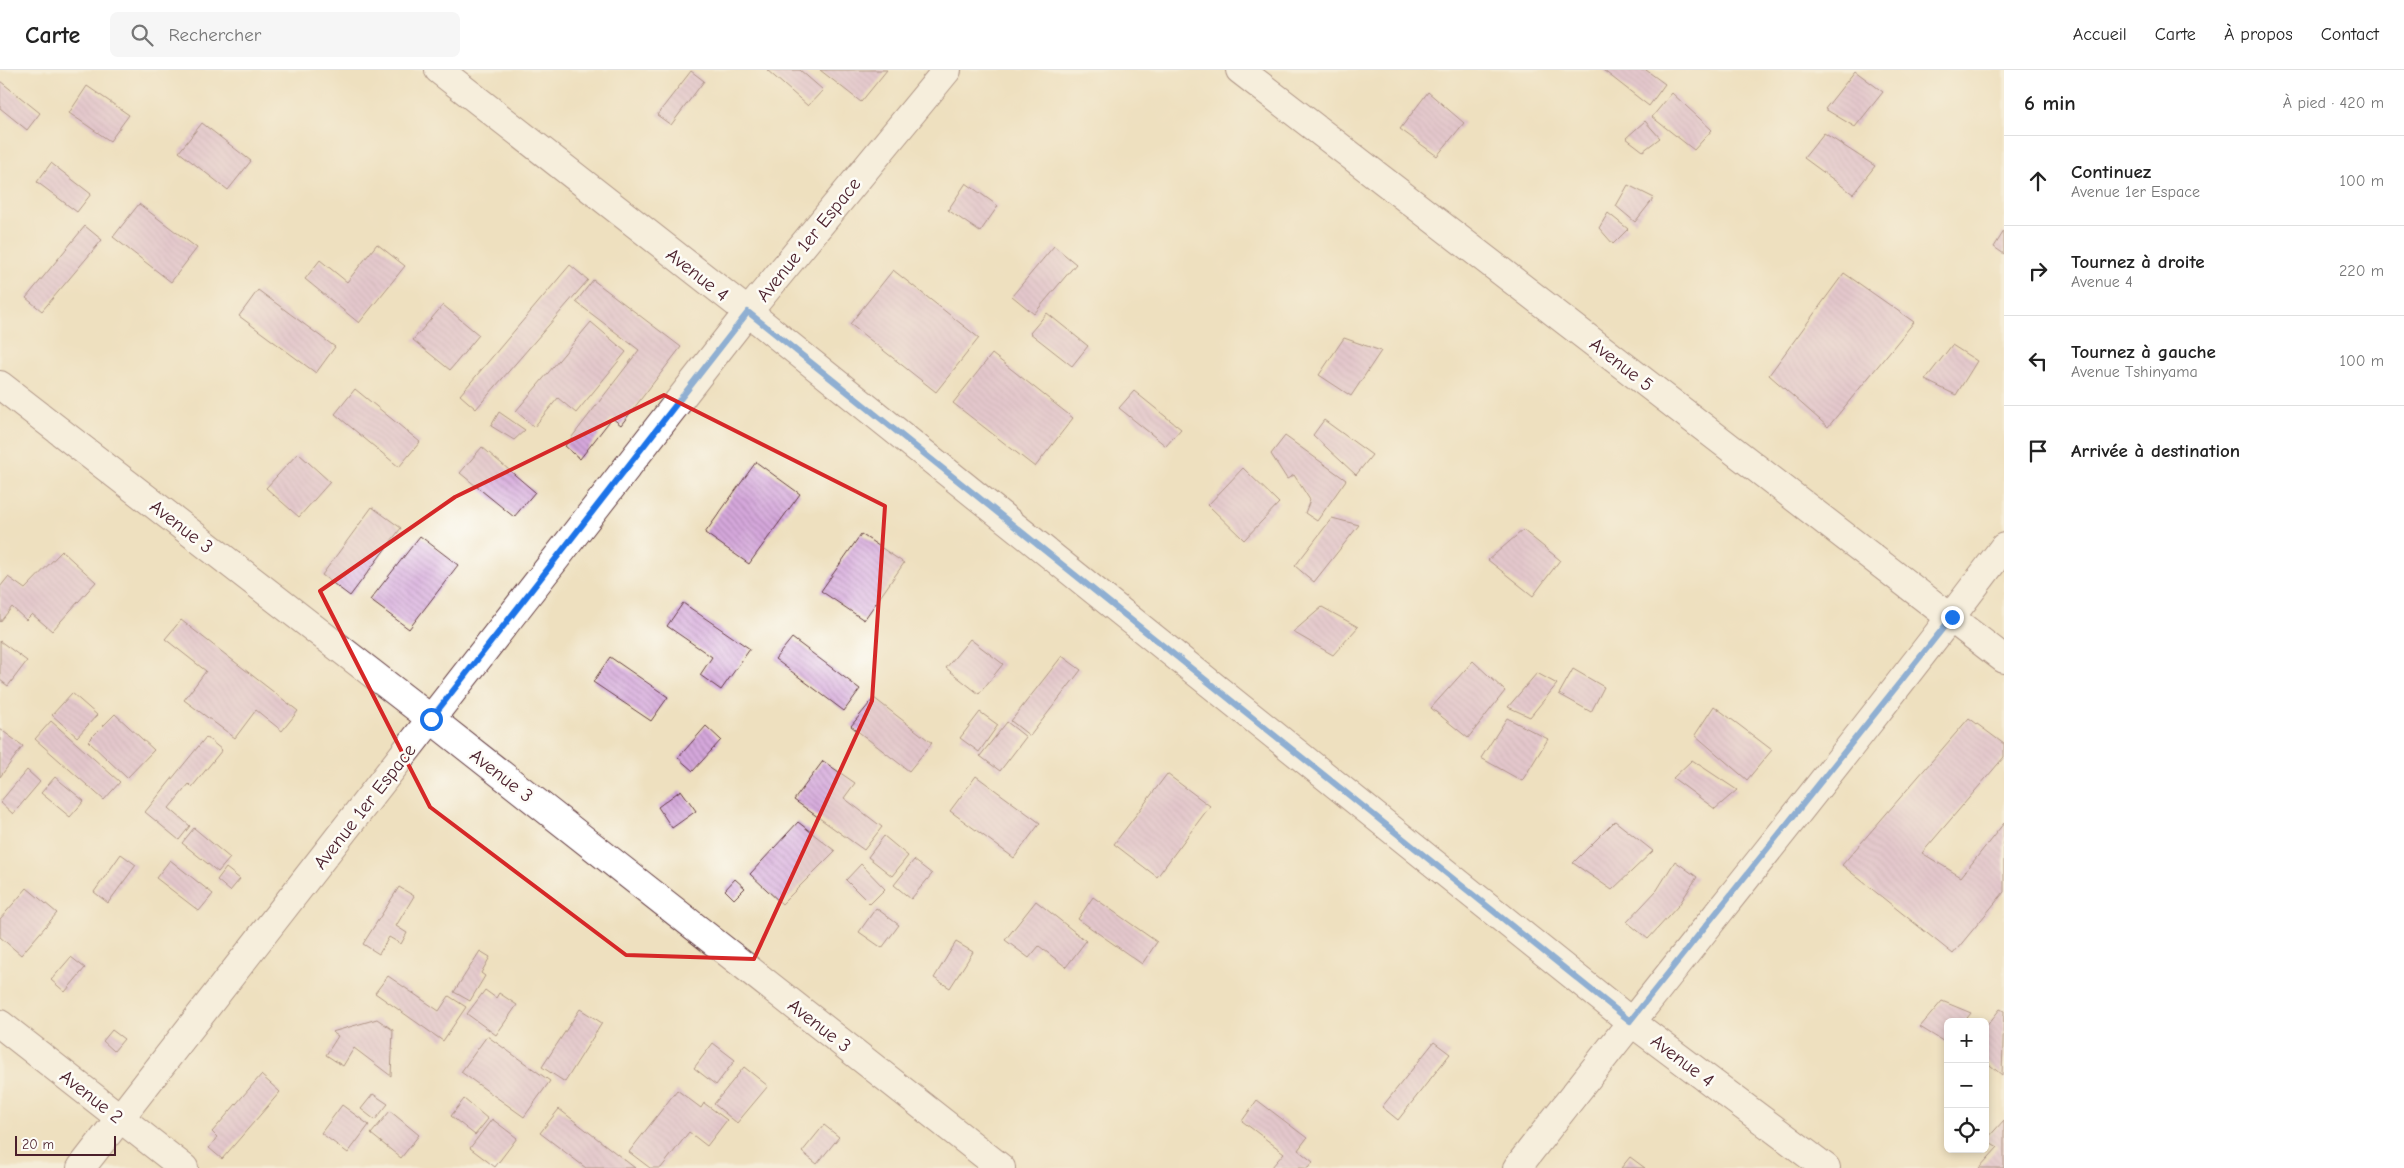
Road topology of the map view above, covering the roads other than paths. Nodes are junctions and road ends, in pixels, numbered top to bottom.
1 (439, 70) edge
2 (947, 70) edge
3 (1240, 70) edge
4 (748, 312) junction
5 (0, 385) edge
6 (2004, 547) edge
7 (1952, 617) junction
8 (2004, 659) edge
9 (431, 719) junction
10 (1630, 1021) junction
11 (0, 1024) edge
12 (121, 1118) junction
13 (81, 1168) edge
14 (184, 1168) edge
15 (1001, 1168) edge
16 (1517, 1168) edge
17 (1826, 1168) edge

1 - 4 street, Avenue 4
2 - 4 street, Avenue 1er Espace
3 - 7 street, Avenue 5
4 - 9 street, Avenue 1er Espace
4 - 10 street, Avenue 4
5 - 9 street, Avenue 3
6 - 7 street
7 - 8 street, Avenue 5
7 - 10 street
9 - 12 street, Avenue 1er Espace
9 - 15 street, Avenue 3
10 - 16 street
10 - 17 street, Avenue 4
11 - 12 street, Avenue 2
12 - 13 street, Avenue 1er Espace
12 - 14 street, Avenue 2

